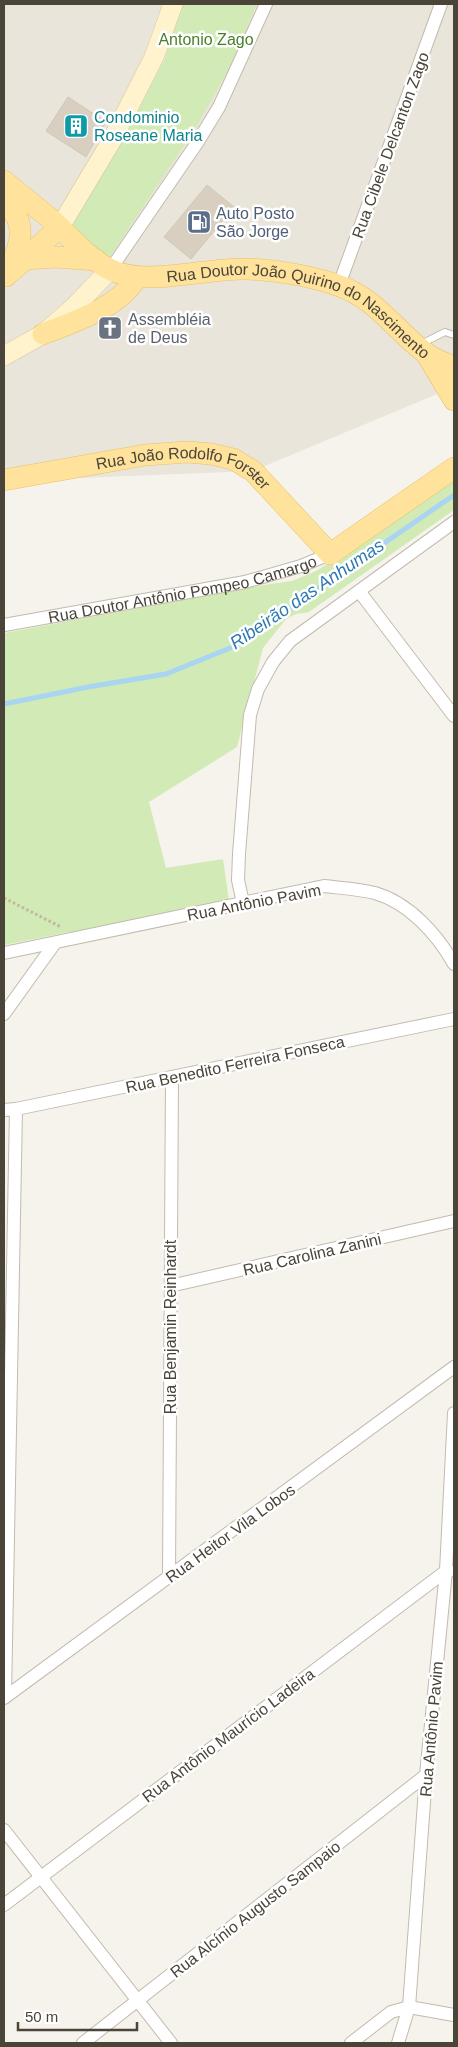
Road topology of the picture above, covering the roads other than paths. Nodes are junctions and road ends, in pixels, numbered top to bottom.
1 (173, 4) edge
2 (266, 4) edge
3 (441, 4) edge
4 (4, 181) edge
5 (4, 202) edge
6 (60, 227) junction
7 (26, 259) junction
8 (103, 265) junction
9 (5, 277) edge
10 (136, 277) junction
11 (339, 285) junction
12 (43, 334) junction
13 (454, 335) edge
14 (422, 349) junction
15 (4, 356) edge
16 (454, 367) edge
17 (454, 400) edge
18 (454, 468) edge
19 (4, 480) edge
20 (454, 522) edge
21 (330, 554) junction
22 (359, 590) junction
23 (4, 625) edge
24 (454, 716) edge
25 (242, 903) junction
26 (55, 943) junction
27 (4, 953) edge
28 (454, 964) edge
29 (4, 998) edge
30 (5, 1013) edge
31 (454, 1019) edge
32 (172, 1077) junction
33 (10, 1110) edge
34 (454, 1221) edge
35 (170, 1286) junction
36 (454, 1367) edge
37 (454, 1413) edge
38 (450, 1571) edge
39 (169, 1578) junction
40 (4, 1697) edge
41 (426, 1775) junction
42 (4, 1830) edge
43 (41, 1877) junction
44 (4, 1905) edge
45 (138, 2001) junction
46 (409, 2007) junction
47 (454, 2015) edge
48 (83, 2043) edge
49 (172, 2043) edge
50 (351, 2043) edge
51 (398, 2043) edge

1 - 6 street
2 - 8 street
3 - 11 street, Rua Cibele Delcanton Zago
4 - 6 main road
5 - 9 main road
6 - 7 main road
6 - 8 main road
7 - 8 main road, Rua Doutor João Quirino do Nascimento
7 - 9 main road
8 - 10 main road, Rua Doutor João Quirino do Nascimento
8 - 12 street
10 - 11 main road, Rua Doutor João Quirino do Nascimento
10 - 12 main road
11 - 14 main road, Rua Doutor João Quirino do Nascimento
12 - 15 street
13 - 14 lane
14 - 16 main road, Rua Doutor João Quirino do Nascimento
14 - 17 main road
18 - 21 main road, Rua Doutor Antônio Pompeo Camargo
19 - 21 main road, Rua João Rodolfo Forster
20 - 22 street
21 - 23 street, Rua Doutor Antônio Pompeo Camargo
22 - 24 street
22 - 25 street
25 - 26 street, Rua Antônio Pavim
25 - 28 street, Rua Antônio Pavim
26 - 27 street, Rua Antônio Pavim
26 - 30 street
29 - 30 street
31 - 32 street, Rua Benedito Ferreira Fonseca
32 - 33 street, Rua Benedito Ferreira Fonseca
32 - 35 street, Rua Benjamin Reinhardt
33 - 40 street
34 - 35 street, Rua Carolina Zanini
35 - 39 street, Rua Benjamin Reinhardt
36 - 39 street, Rua Heitor Vila Lobos
37 - 38 street, Rua Antônio Pavim
38 - 41 street, Rua Antônio Pavim
38 - 43 street, Rua Antônio Maurício Ladeira
39 - 40 street, Rua Heitor Vila Lobos
41 - 45 street, Rua Alcínio Augusto Sampaio
41 - 46 street, Rua Antônio Pavim
42 - 43 street
43 - 44 street, Rua Antônio Maurício Ladeira
43 - 45 street
45 - 48 street, Rua Alcínio Augusto Sampaio
45 - 49 street
46 - 47 street
46 - 50 street
46 - 51 street, Rua Antônio Pavim

